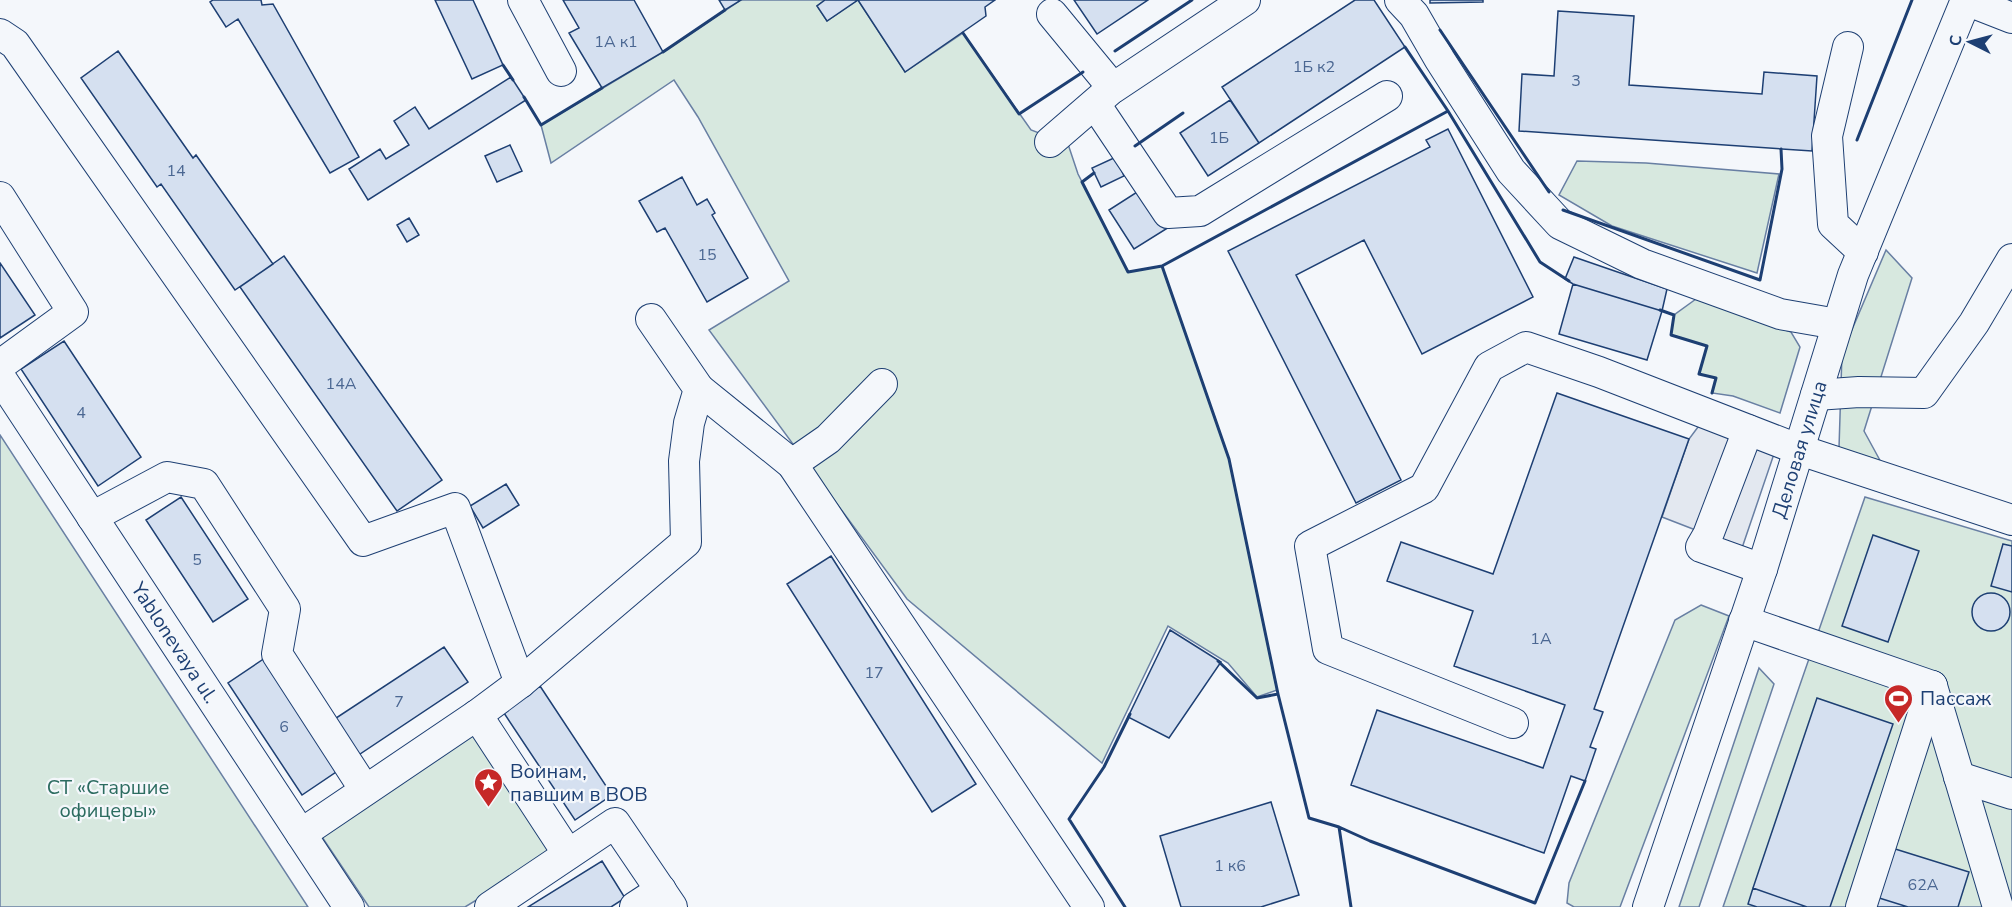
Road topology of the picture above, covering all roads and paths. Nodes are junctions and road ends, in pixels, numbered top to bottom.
1 (523, 0) edge
2 (1245, 0) edge
3 (1400, 0) edge
4 (1966, 0) edge
5 (1052, 14) dead end
6 (2012, 18) edge
7 (0, 34) edge
8 (1848, 47) dead end
9 (561, 71) dead end
10 (1104, 96) junction
11 (1388, 96) dead end
12 (1050, 142) dead end
13 (0, 197) edge
14 (1863, 252) junction
15 (2012, 259) edge
16 (651, 319) dead end
17 (1837, 324) junction
18 (0, 364) edge
19 (0, 377) edge
20 (882, 384) dead end
21 (699, 389) junction
22 (1816, 394) junction
23 (1748, 430) junction
24 (1800, 450) junction
25 (792, 464) junction
26 (92, 517) junction
27 (2012, 520) edge
28 (1762, 569) junction
29 (1744, 621) junction
30 (520, 683) junction
31 (1932, 686) junction
32 (477, 715) junction
33 (1513, 723) dead end
34 (1959, 777) junction
35 (365, 790) junction
36 (2012, 794) edge
37 (301, 834) junction
38 (568, 854) junction
39 (666, 899) edge
40 (349, 907) edge
41 (490, 907) edge
42 (635, 907) edge
43 (1089, 907) edge
44 (1648, 907) edge
45 (1861, 907) edge
46 (1998, 907) edge

1 - 9 street
2 - 10 street
3 - 17 street
4 - 6 street
4 - 14 street, Деловая улица
5 - 10 street
7 - 30 street
8 - 14 street
10 - 11 street
10 - 12 street
13 - 18 street
14 - 17 street, Деловая улица
15 - 22 street
16 - 21 street
17 - 22 street, Деловая улица
19 - 26 street, Yablonevaya ul.
20 - 25 street
21 - 25 street
21 - 30 street
22 - 24 street, Деловая улица
23 - 24 street
23 - 28 street
23 - 33 street
24 - 27 street
24 - 28 street, Деловая улица
25 - 43 street
26 - 35 street
26 - 37 street, Yablonevaya ul.
28 - 29 street, Деловая улица
29 - 31 street
29 - 44 street, Деловая улица
30 - 32 street
31 - 34 street
31 - 45 street
32 - 35 street
32 - 38 street
34 - 36 street
34 - 46 street
35 - 37 street
37 - 40 street, Yablonevaya ul.
38 - 39 street
38 - 41 street
39 - 42 street

